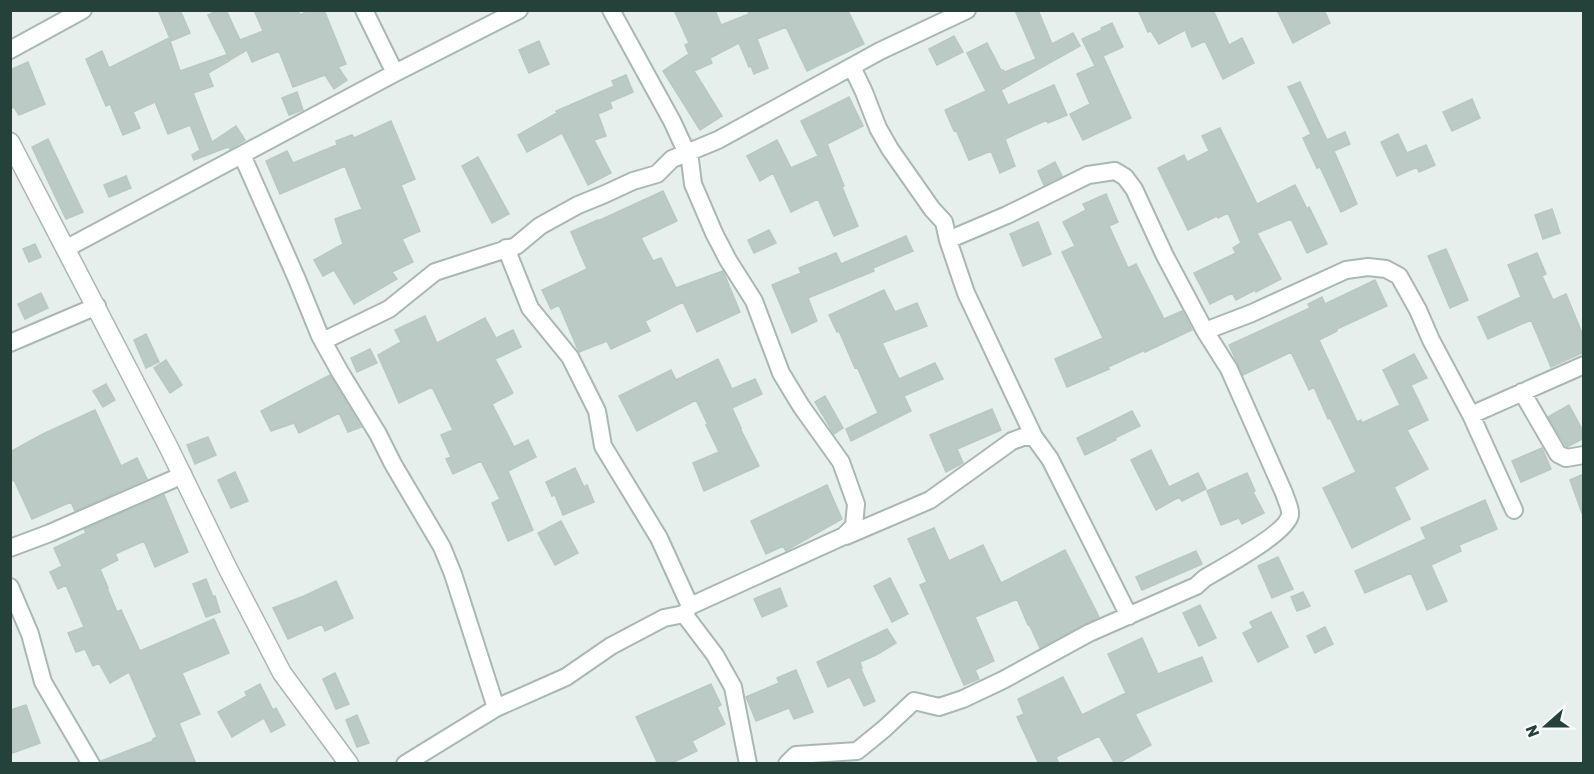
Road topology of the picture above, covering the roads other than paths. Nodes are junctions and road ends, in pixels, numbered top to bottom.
1 (83, 10) edge
2 (364, 10) edge
3 (519, 10) edge
4 (611, 10) edge
5 (967, 10) edge
6 (10, 50) edge
7 (852, 67) junction
8 (395, 73) junction
9 (10, 142) edge
10 (686, 152) junction
11 (242, 154) junction
12 (948, 240) junction
13 (67, 248) junction
14 (506, 248) junction
15 (97, 306) junction
16 (1205, 331) junction
17 (323, 341) junction
18 (10, 343) edge
19 (1584, 365) edge
20 (1522, 392) junction
21 (1471, 415) junction
22 (1034, 437) junction
23 (1584, 455) edge
24 (183, 475) junction
25 (1514, 510) dead end
26 (844, 536) junction
27 (10, 548) edge
28 (10, 587) edge
29 (687, 610) junction
30 (1129, 616) junction
31 (496, 708) junction
32 (91, 764) edge
33 (349, 764) edge
34 (405, 764) edge
35 (748, 764) edge
36 (787, 764) edge

1 - 6 street
2 - 8 street
3 - 8 street
4 - 10 street
5 - 7 street
7 - 10 street
7 - 12 street
8 - 11 street
9 - 13 street
10 - 14 street
10 - 26 street
11 - 13 street
11 - 17 street
12 - 16 street
12 - 22 street
13 - 15 street
14 - 17 street
14 - 29 street
15 - 18 street
15 - 24 street
16 - 21 street
16 - 30 street
17 - 31 street
19 - 20 street
20 - 21 street
20 - 23 street
21 - 25 street
22 - 26 street
22 - 30 street
24 - 27 street
24 - 33 street
26 - 29 street
28 - 32 street
29 - 31 street
29 - 35 street
30 - 36 street
31 - 34 street

